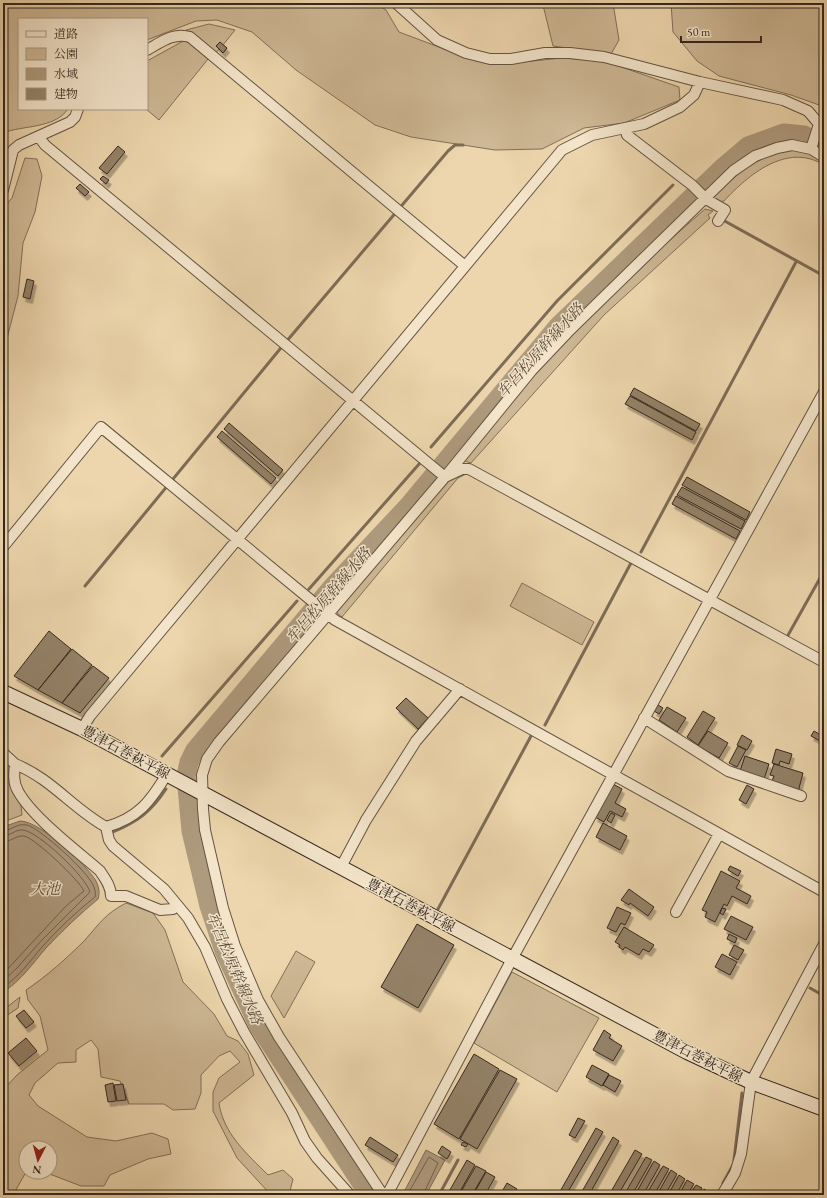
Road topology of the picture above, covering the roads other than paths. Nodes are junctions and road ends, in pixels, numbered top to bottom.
1 (396, 3) edge
2 (148, 49) edge
3 (700, 82) junction
4 (78, 110) edge
5 (625, 128) junction
6 (39, 137) junction
7 (812, 147) junction
8 (824, 157) edge
9 (3, 190) edge
10 (704, 198) junction
11 (720, 217) dead end
12 (465, 266) junction
13 (824, 392) edge
14 (352, 401) junction
15 (443, 476) junction
16 (237, 540) junction
17 (3, 547) edge
18 (710, 599) junction
19 (327, 613) junction
20 (824, 662) edge
21 (460, 690) junction
22 (3, 692) edge
23 (644, 718) junction
24 (82, 729) junction
25 (3, 753) edge
26 (15, 764) junction
27 (613, 774) junction
28 (169, 775) junction
29 (199, 791) junction
30 (801, 796) dead end
31 (106, 827) junction
32 (720, 834) junction
33 (341, 867) junction
34 (824, 892) edge
35 (177, 905) junction
36 (676, 912) dead end
37 (824, 944) edge
38 (512, 959) junction
39 (751, 1082) junction
40 (824, 1109) edge
41 (350, 1195) edge
42 (383, 1195) edge
43 (387, 1195) edge
44 (722, 1195) edge

1 - 3 street
2 - 12 street
3 - 5 street
3 - 7 street
4 - 6 street
5 - 10 street
5 - 12 street
6 - 9 street
6 - 14 street
7 - 8 street
7 - 10 street
10 - 11 street
10 - 15 street
12 - 14 street
13 - 18 street
14 - 15 street
14 - 16 street
15 - 18 street
15 - 19 street
16 - 17 street
16 - 19 street
16 - 24 street
18 - 20 street
18 - 23 street
19 - 21 street
19 - 29 street
21 - 27 street
21 - 33 street
22 - 24 main road, 豊津石巻萩平線
23 - 27 street
23 - 30 street
24 - 28 main road, 豊津石巻萩平線
25 - 26 street
26 - 31 street
26 - 35 street
27 - 32 street
27 - 38 street
28 - 29 main road, 豊津石巻萩平線
28 - 31 street
29 - 33 main road, 豊津石巻萩平線
29 - 42 street
31 - 35 street
32 - 34 street
32 - 36 street
33 - 38 main road, 豊津石巻萩平線
35 - 41 street
37 - 39 street
38 - 39 main road, 豊津石巻萩平線
38 - 43 street
39 - 40 main road, 豊津石巻萩平線
39 - 44 street

